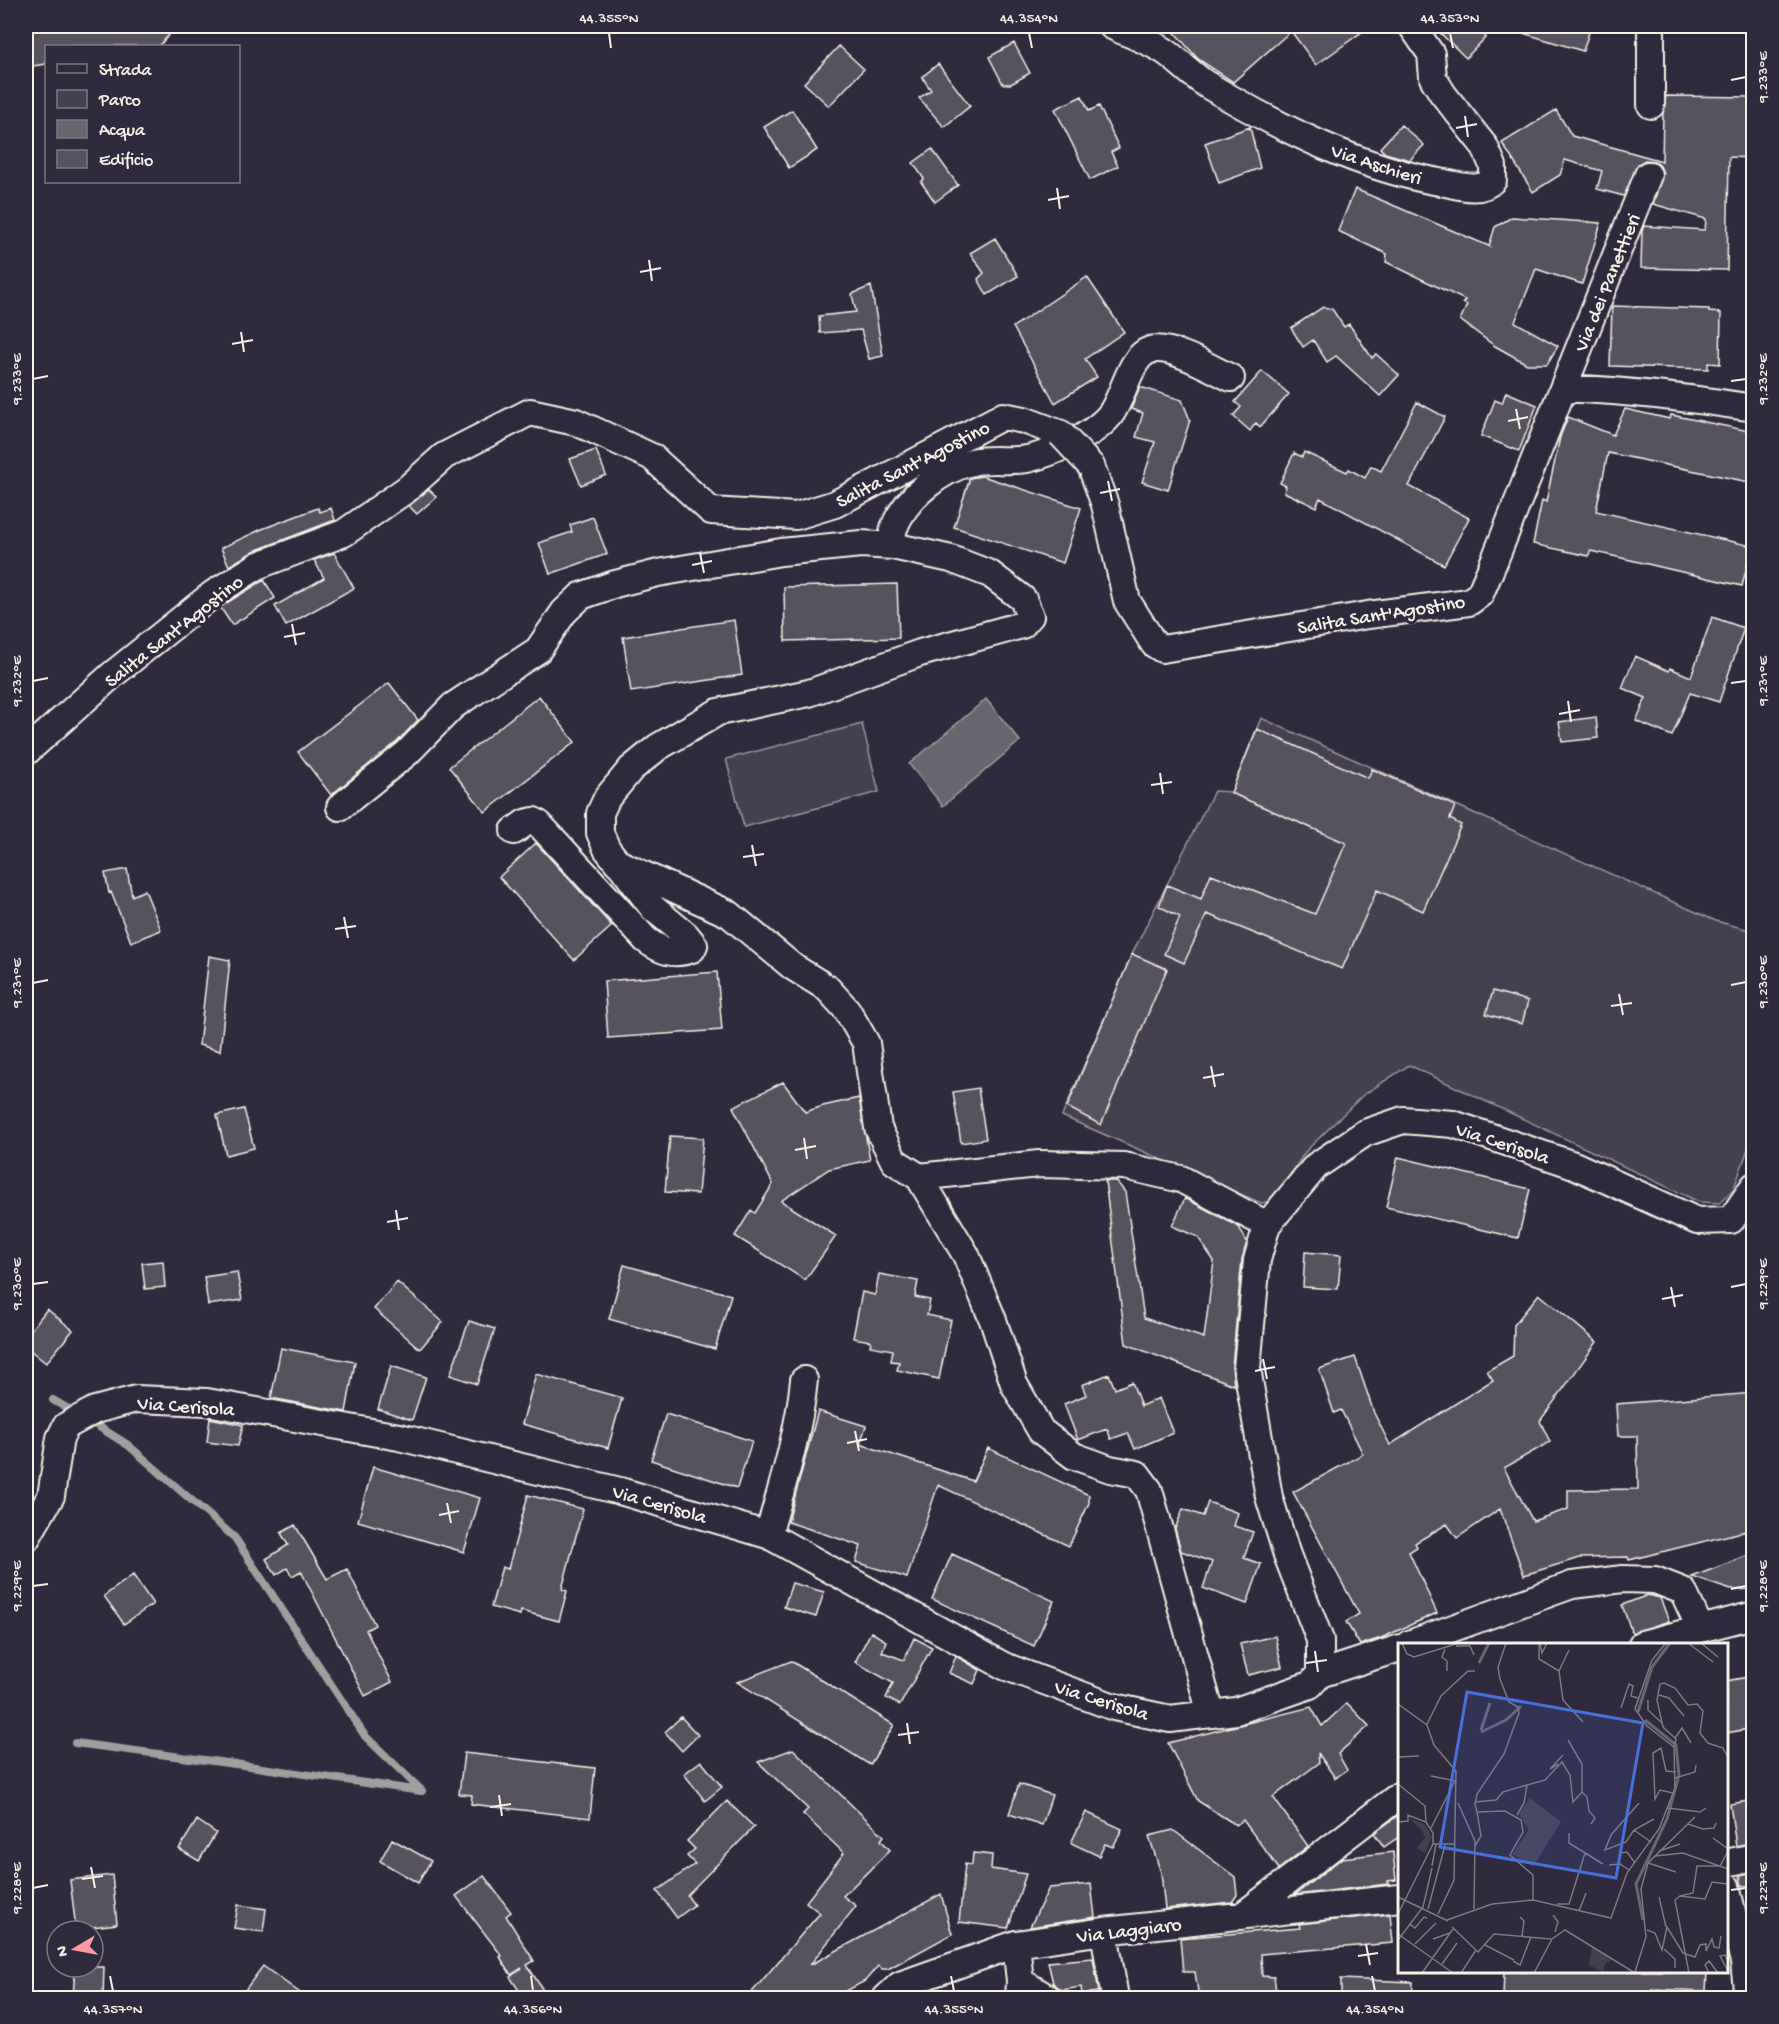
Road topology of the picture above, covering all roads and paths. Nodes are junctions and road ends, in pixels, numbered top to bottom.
1 (1112, 26) edge
2 (1412, 26) edge
3 (1651, 26) edge
4 (1651, 105) dead end
5 (1648, 176) dead end
6 (1231, 378) dead end
7 (1564, 388) junction
8 (1754, 408) edge
9 (893, 546) junction
10 (26, 752) edge
11 (340, 807) dead end
12 (514, 831) dead end
13 (618, 863) junction
14 (919, 1178) junction
15 (1754, 1186) edge
16 (1267, 1225) junction
17 (804, 1380) dead end
18 (768, 1535) junction
19 (26, 1539) edge
20 (1754, 1615) edge
21 (1700, 1628) junction
22 (1412, 1643) edge
23 (1646, 1643) edge
24 (1398, 1649) edge
25 (1320, 1674) junction
26 (1211, 1714) junction
27 (1398, 1797) edge
28 (1754, 1857) edge
29 (1728, 1863) edge
30 (1728, 1893) edge
31 (1398, 1898) edge
32 (1242, 1916) junction
33 (1104, 1931) junction
34 (1016, 1944) junction
35 (1749, 1963) edge
36 (1020, 1990) edge
37 (886, 1998) edge
38 (1048, 1998) edge
39 (1115, 1998) edge
40 (1748, 1998) edge

1 - 2 street, Via Aschieri
3 - 4 street
5 - 7 street, Via dei Panettieri
6 - 9 street
7 - 8 street
7 - 10 street, Salita Sant'Agostino, bridge
9 - 11 street
9 - 13 street
12 - 13 street
13 - 14 street
14 - 16 street
14 - 26 street
15 - 16 street, Via Cerisola
16 - 25 street, Via Cerisola
17 - 18 street
18 - 19 street, Via Cerisola
18 - 26 street, Via Cerisola
20 - 21 street
21 - 22 street
21 - 23 street
24 - 25 street
25 - 26 street, Via Cerisola
27 - 32 street
28 - 29 street
30 - 35 street
31 - 32 street, Via Laggiaro
32 - 33 street, Via Laggiaro
33 - 34 street, Via Laggiaro
33 - 39 street
34 - 36 street
34 - 37 street, Via Laggiaro
35 - 40 street
36 - 38 street

